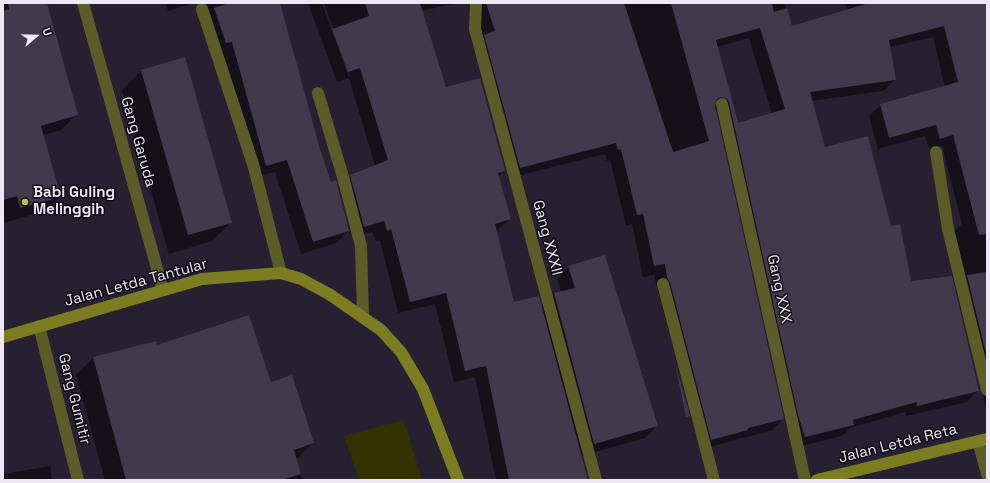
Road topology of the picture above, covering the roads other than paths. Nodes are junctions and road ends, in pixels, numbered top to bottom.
1 (83, 3) edge
2 (476, 3) edge
3 (202, 9) dead end
4 (318, 93) dead end
5 (722, 104) dead end
6 (936, 152) dead end
7 (281, 273) junction
8 (663, 284) dead end
9 (163, 290) junction
10 (363, 317) junction
11 (39, 326) junction
12 (3, 337) edge
13 (987, 390) edge
14 (983, 440) edge
15 (987, 474) edge
16 (78, 480) edge
17 (458, 480) edge
18 (596, 480) edge
19 (714, 480) edge
20 (805, 480) edge
21 (821, 480) edge

1 - 9 street, Gang Garuda
2 - 18 street, Gang XXXII
3 - 7 street
4 - 10 street
5 - 20 street, Gang XXX
6 - 13 street
7 - 9 main road, Jalan Letda Tantular
7 - 10 main road, Jalan Letda Tantular
8 - 19 street
9 - 11 main road, Jalan Letda Tantular
10 - 17 main road, Jalan Letda Tantular
11 - 12 main road, Jalan Letda Tantular
11 - 16 street, Gang Gumitir
14 - 15 street
14 - 21 main road, Jalan Letda Reta

